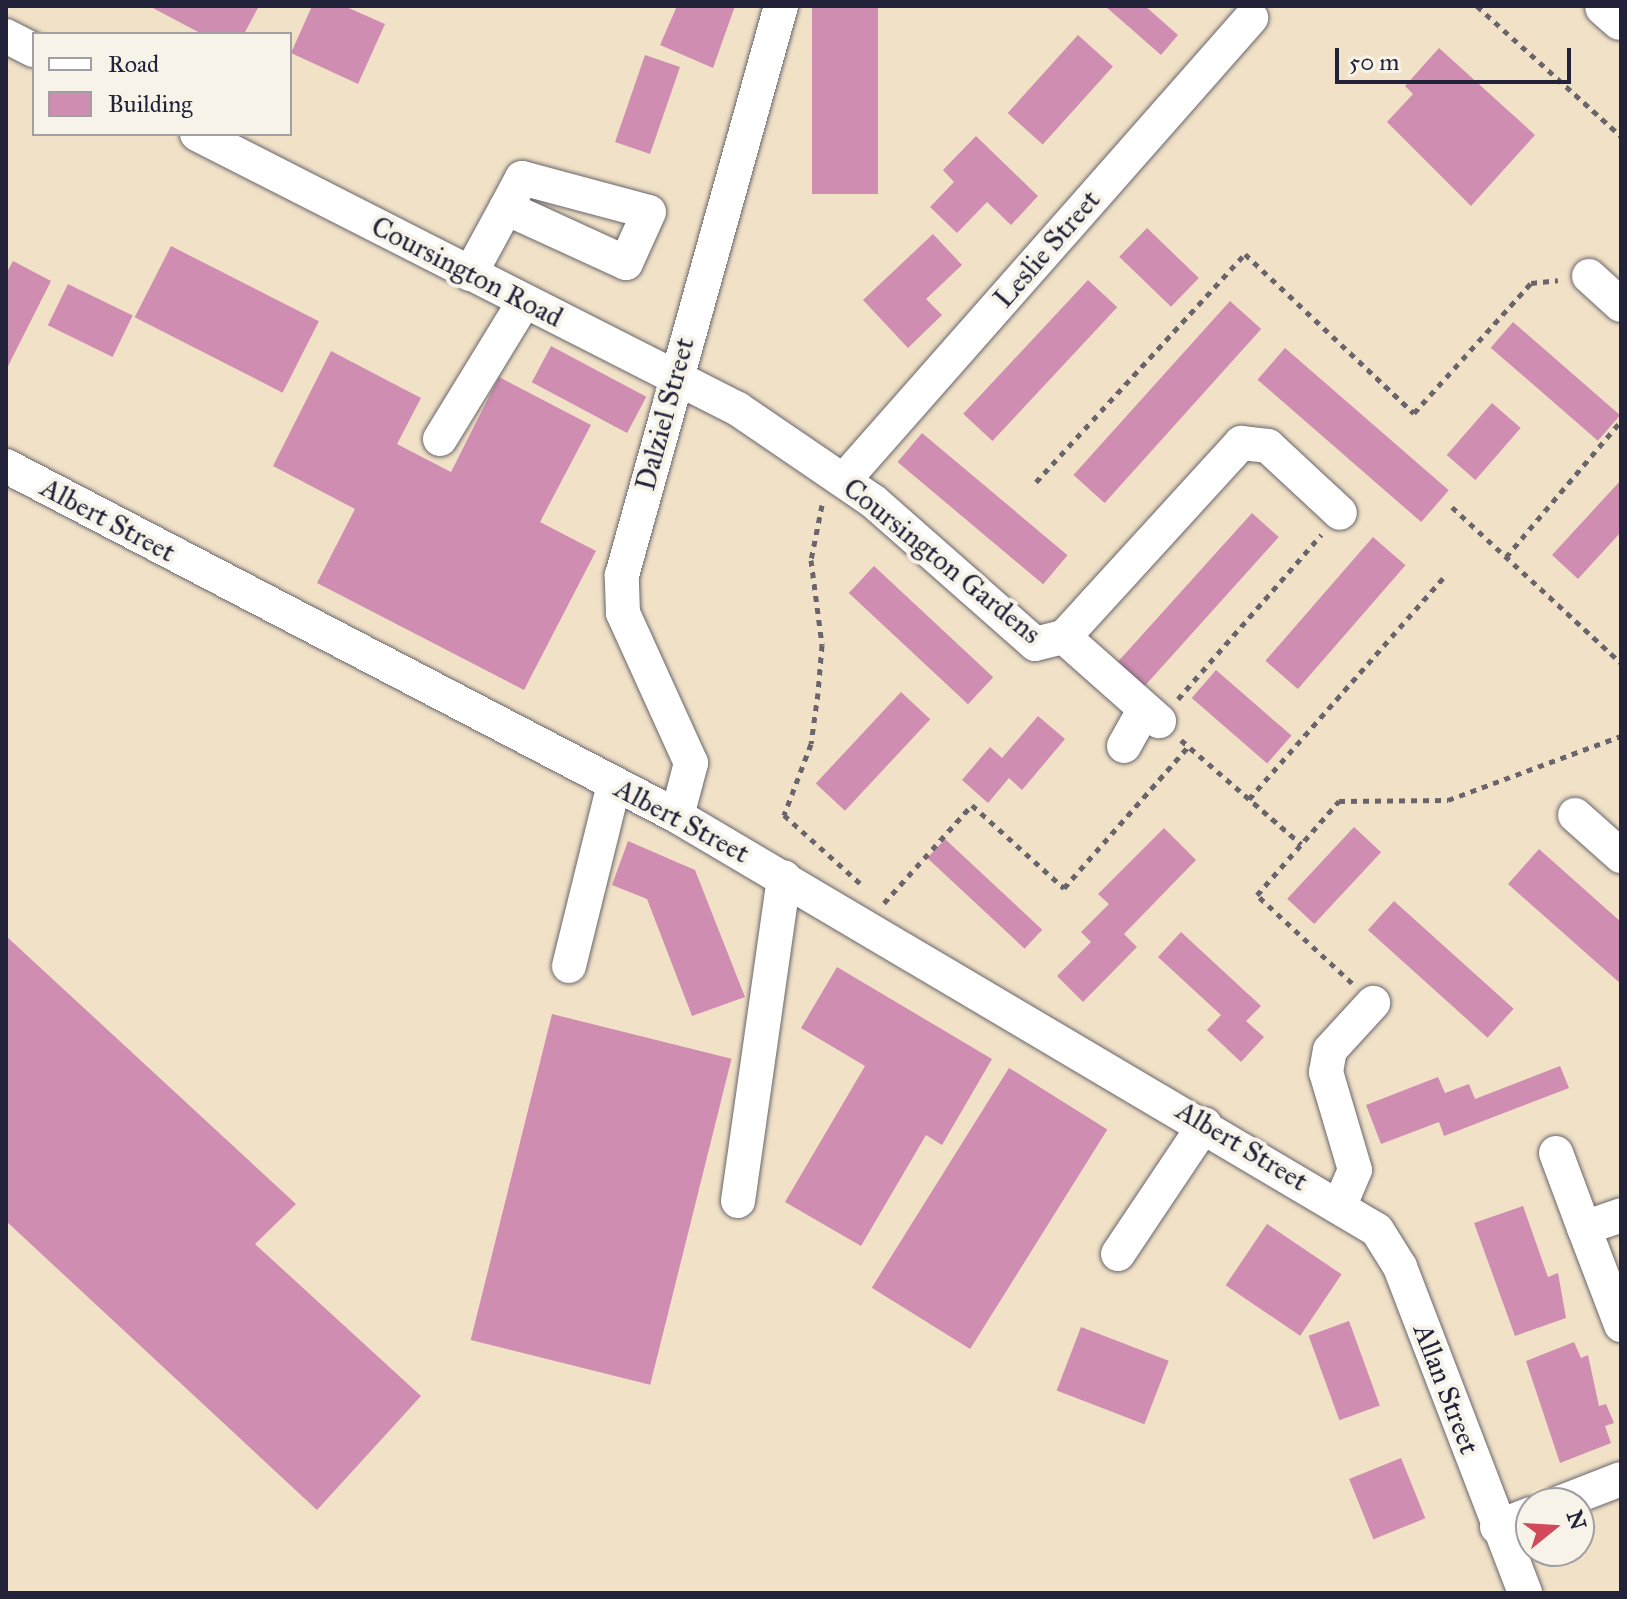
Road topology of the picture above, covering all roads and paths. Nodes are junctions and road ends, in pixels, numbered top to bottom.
1 (781, 6) edge
2 (1477, 6) edge
3 (1606, 6) edge
4 (1251, 18) dead end
5 (1621, 19) edge
6 (6, 36) edge
7 (32, 49) edge
8 (201, 136) edge
9 (1621, 136) edge
10 (506, 208) dead end
11 (470, 274) junction
12 (1589, 276) joint
13 (524, 302) junction
14 (1621, 305) edge
15 (675, 375) junction
16 (738, 409) joint
17 (1621, 421) edge
18 (440, 439) dead end
19 (6, 466) edge
20 (844, 480) junction
21 (1036, 482) dead end
22 (1452, 507) dead end
23 (1340, 513) joint
24 (1506, 557) junction
25 (1443, 578) dead end
26 (1064, 637) junction
27 (1621, 663) edge
28 (1152, 716) junction
29 (1621, 736) edge
30 (1124, 746) dead end
31 (1188, 747) junction
32 (614, 784) junction
33 (1249, 799) junction
34 (1575, 815) dead end
35 (677, 816) junction
36 (1301, 844) junction
37 (1621, 856) edge
38 (784, 877) junction
39 (875, 913) junction
40 (569, 966) dead end
41 (1373, 1003) joint
42 (1205, 1124) junction
43 (1556, 1153) dead end
44 (738, 1201) dead end
45 (1340, 1205) junction
46 (1621, 1215) edge
47 (1584, 1228) junction
48 (1118, 1254) dead end
49 (1621, 1325) edge
50 (1621, 1479) edge
51 (1595, 1489) edge
52 (1515, 1520) edge
53 (1497, 1527) junction
54 (1525, 1593) edge

1 - 15 street, Dalziel Street
2 - 9 path
3 - 5 main road
4 - 20 street, Leslie Street
6 - 7 street
8 - 11 street, Coursington Road
10 - 11 street
11 - 13 street, Coursington Road
12 - 14 street
12 - 21 path
13 - 15 street, Coursington Road
13 - 18 street
15 - 16 street, Coursington Road
15 - 35 street, Dalziel Street
16 - 20 street, Coursington Gardens
17 - 24 path
19 - 32 street, Albert Street
20 - 26 street, Coursington Gardens
20 - 39 path
22 - 24 path
23 - 26 street, Coursington Gardens
23 - 28 path
24 - 27 path
25 - 33 path
26 - 28 street
28 - 30 street
28 - 31 path
29 - 36 path
31 - 33 path
31 - 39 path
32 - 35 street, Albert Street
32 - 40 street
33 - 36 path
34 - 37 street
35 - 38 street, Albert Street
36 - 41 path
38 - 39 street, Albert Street
38 - 44 street
39 - 42 street, Albert Street
41 - 45 street
42 - 45 street, Albert Street
42 - 48 street
43 - 47 street
45 - 53 street, Allan Street
46 - 47 street
47 - 49 street
50 - 51 street
52 - 53 street
53 - 54 street, Allan Street

